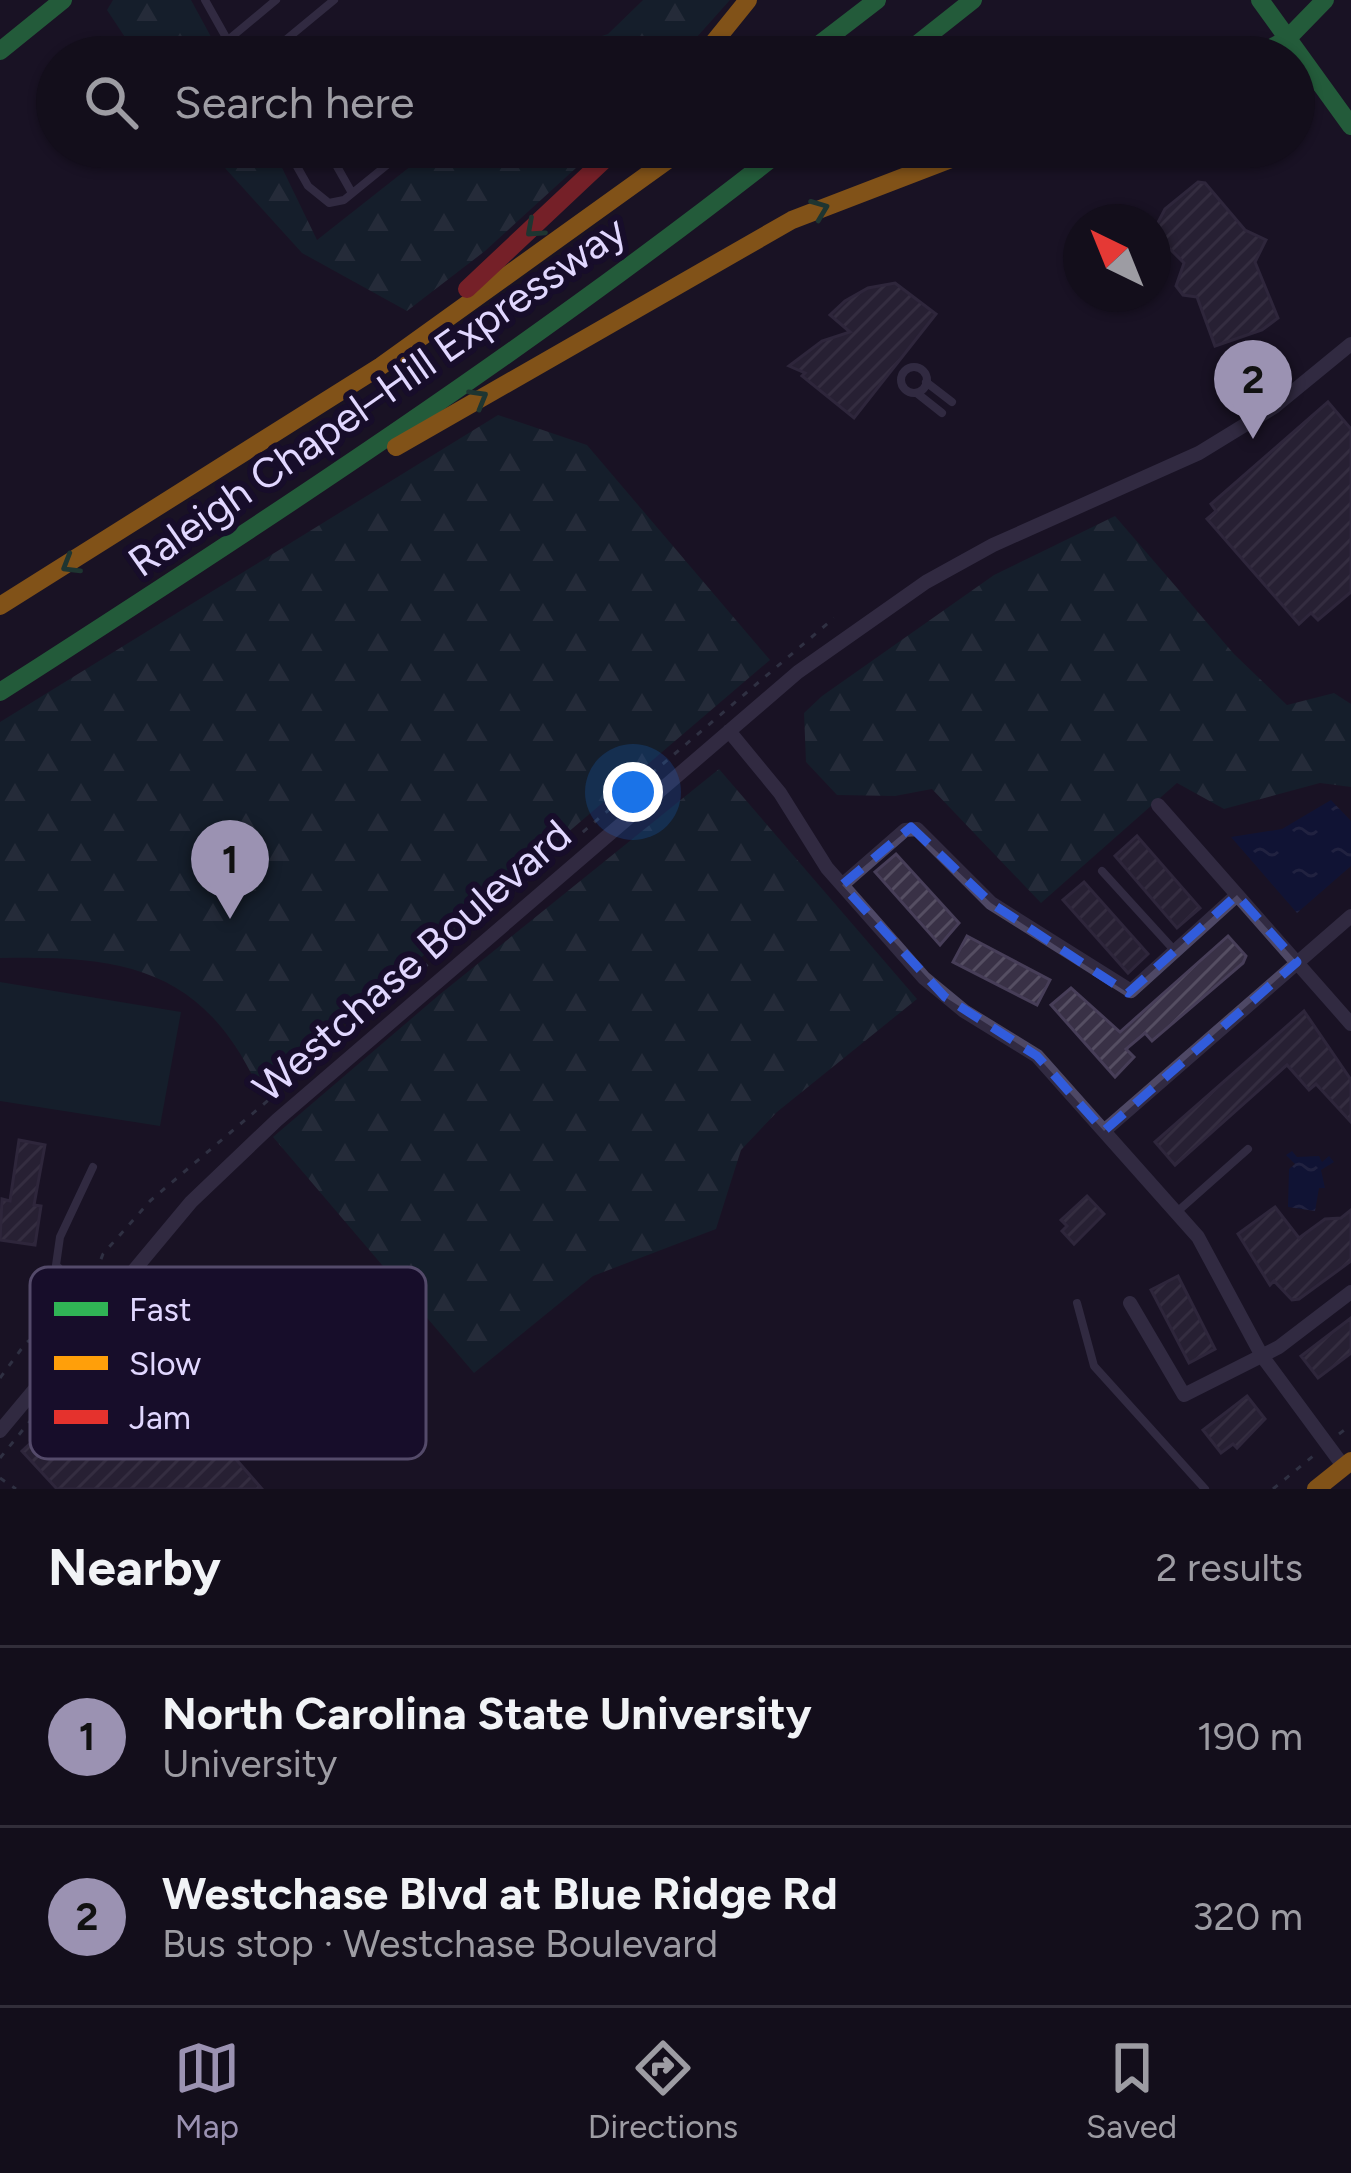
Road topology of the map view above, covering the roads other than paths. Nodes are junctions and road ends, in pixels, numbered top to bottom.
1 (63, 0) edge
2 (205, 0) edge
3 (276, 0) edge
4 (334, 0) edge
5 (748, 0) edge
6 (877, 0) edge
7 (974, 0) edge
8 (1260, 0) edge
9 (1325, 0) edge
10 (226, 36) edge
11 (233, 36) edge
12 (292, 36) edge
13 (719, 36) edge
14 (830, 36) edge
15 (928, 36) edge
16 (1285, 36) edge
17 (1290, 36) edge
18 (0, 50) edge
19 (1315, 77) edge
20 (1351, 126) edge
21 (299, 168) edge
22 (338, 168) edge
23 (384, 168) edge
24 (595, 168) edge
25 (657, 168) edge
26 (759, 168) edge
27 (927, 168) edge
28 (352, 193) junction
29 (1351, 344) edge
30 (381, 366) junction
31 (926, 382) junction
32 (916, 393) junction
33 (952, 402) dead end
34 (942, 412) dead end
35 (233, 542) junction
36 (0, 606) edge
37 (0, 692) edge
38 (729, 731) junction
39 (1158, 805) dead end
40 (1102, 871) dead end
41 (842, 885) junction
42 (1237, 896) junction
43 (1351, 916) edge
44 (1175, 951) junction
45 (1297, 962) junction
46 (1351, 1024) edge
47 (1104, 1131) junction
48 (1248, 1149) dead end
49 (93, 1167) dead end
50 (1177, 1212) junction
51 (58, 1267) edge
52 (142, 1267) edge
53 (1351, 1292) edge
54 (1077, 1303) dead end
55 (1130, 1303) dead end
56 (1262, 1356) junction
57 (30, 1398) edge
58 (0, 1431) edge
59 (1347, 1464) edge
60 (1205, 1489) edge
61 (1316, 1489) edge

1 - 18 main road
2 - 10 lane
3 - 11 lane
4 - 12 lane
5 - 13 main road
6 - 14 main road
7 - 15 main road
8 - 16 main road
9 - 17 main road
19 - 20 main road
21 - 28 lane
22 - 28 lane
23 - 28 lane
24 -> 30 main road
25 - 30 main road, Raleigh Chapel–Hill Expressway
26 - 35 main road, Raleigh Chapel–Hill Expressway
35 -> 27 main road
29 - 38 street, Westchase Boulevard
30 -> 36 main road, Raleigh Chapel–Hill Expressway
31 - 32 lane
31 - 32 lane
31 - 33 lane
32 - 34 lane
35 - 37 main road, Raleigh Chapel–Hill Expressway
38 - 41 street
38 - 52 street, Westchase Boulevard
39 - 42 street
40 - 44 lane
41 - 44 street
41 - 47 street
42 - 44 street
42 - 45 street
43 - 45 street
45 - 46 street
45 - 47 street
47 - 50 street
48 - 50 lane
49 - 51 lane
50 - 56 street
53 - 56 street
54 - 60 lane
55 - 56 street
56 - 59 street
57 - 58 street, Westchase Boulevard
59 - 61 main road

